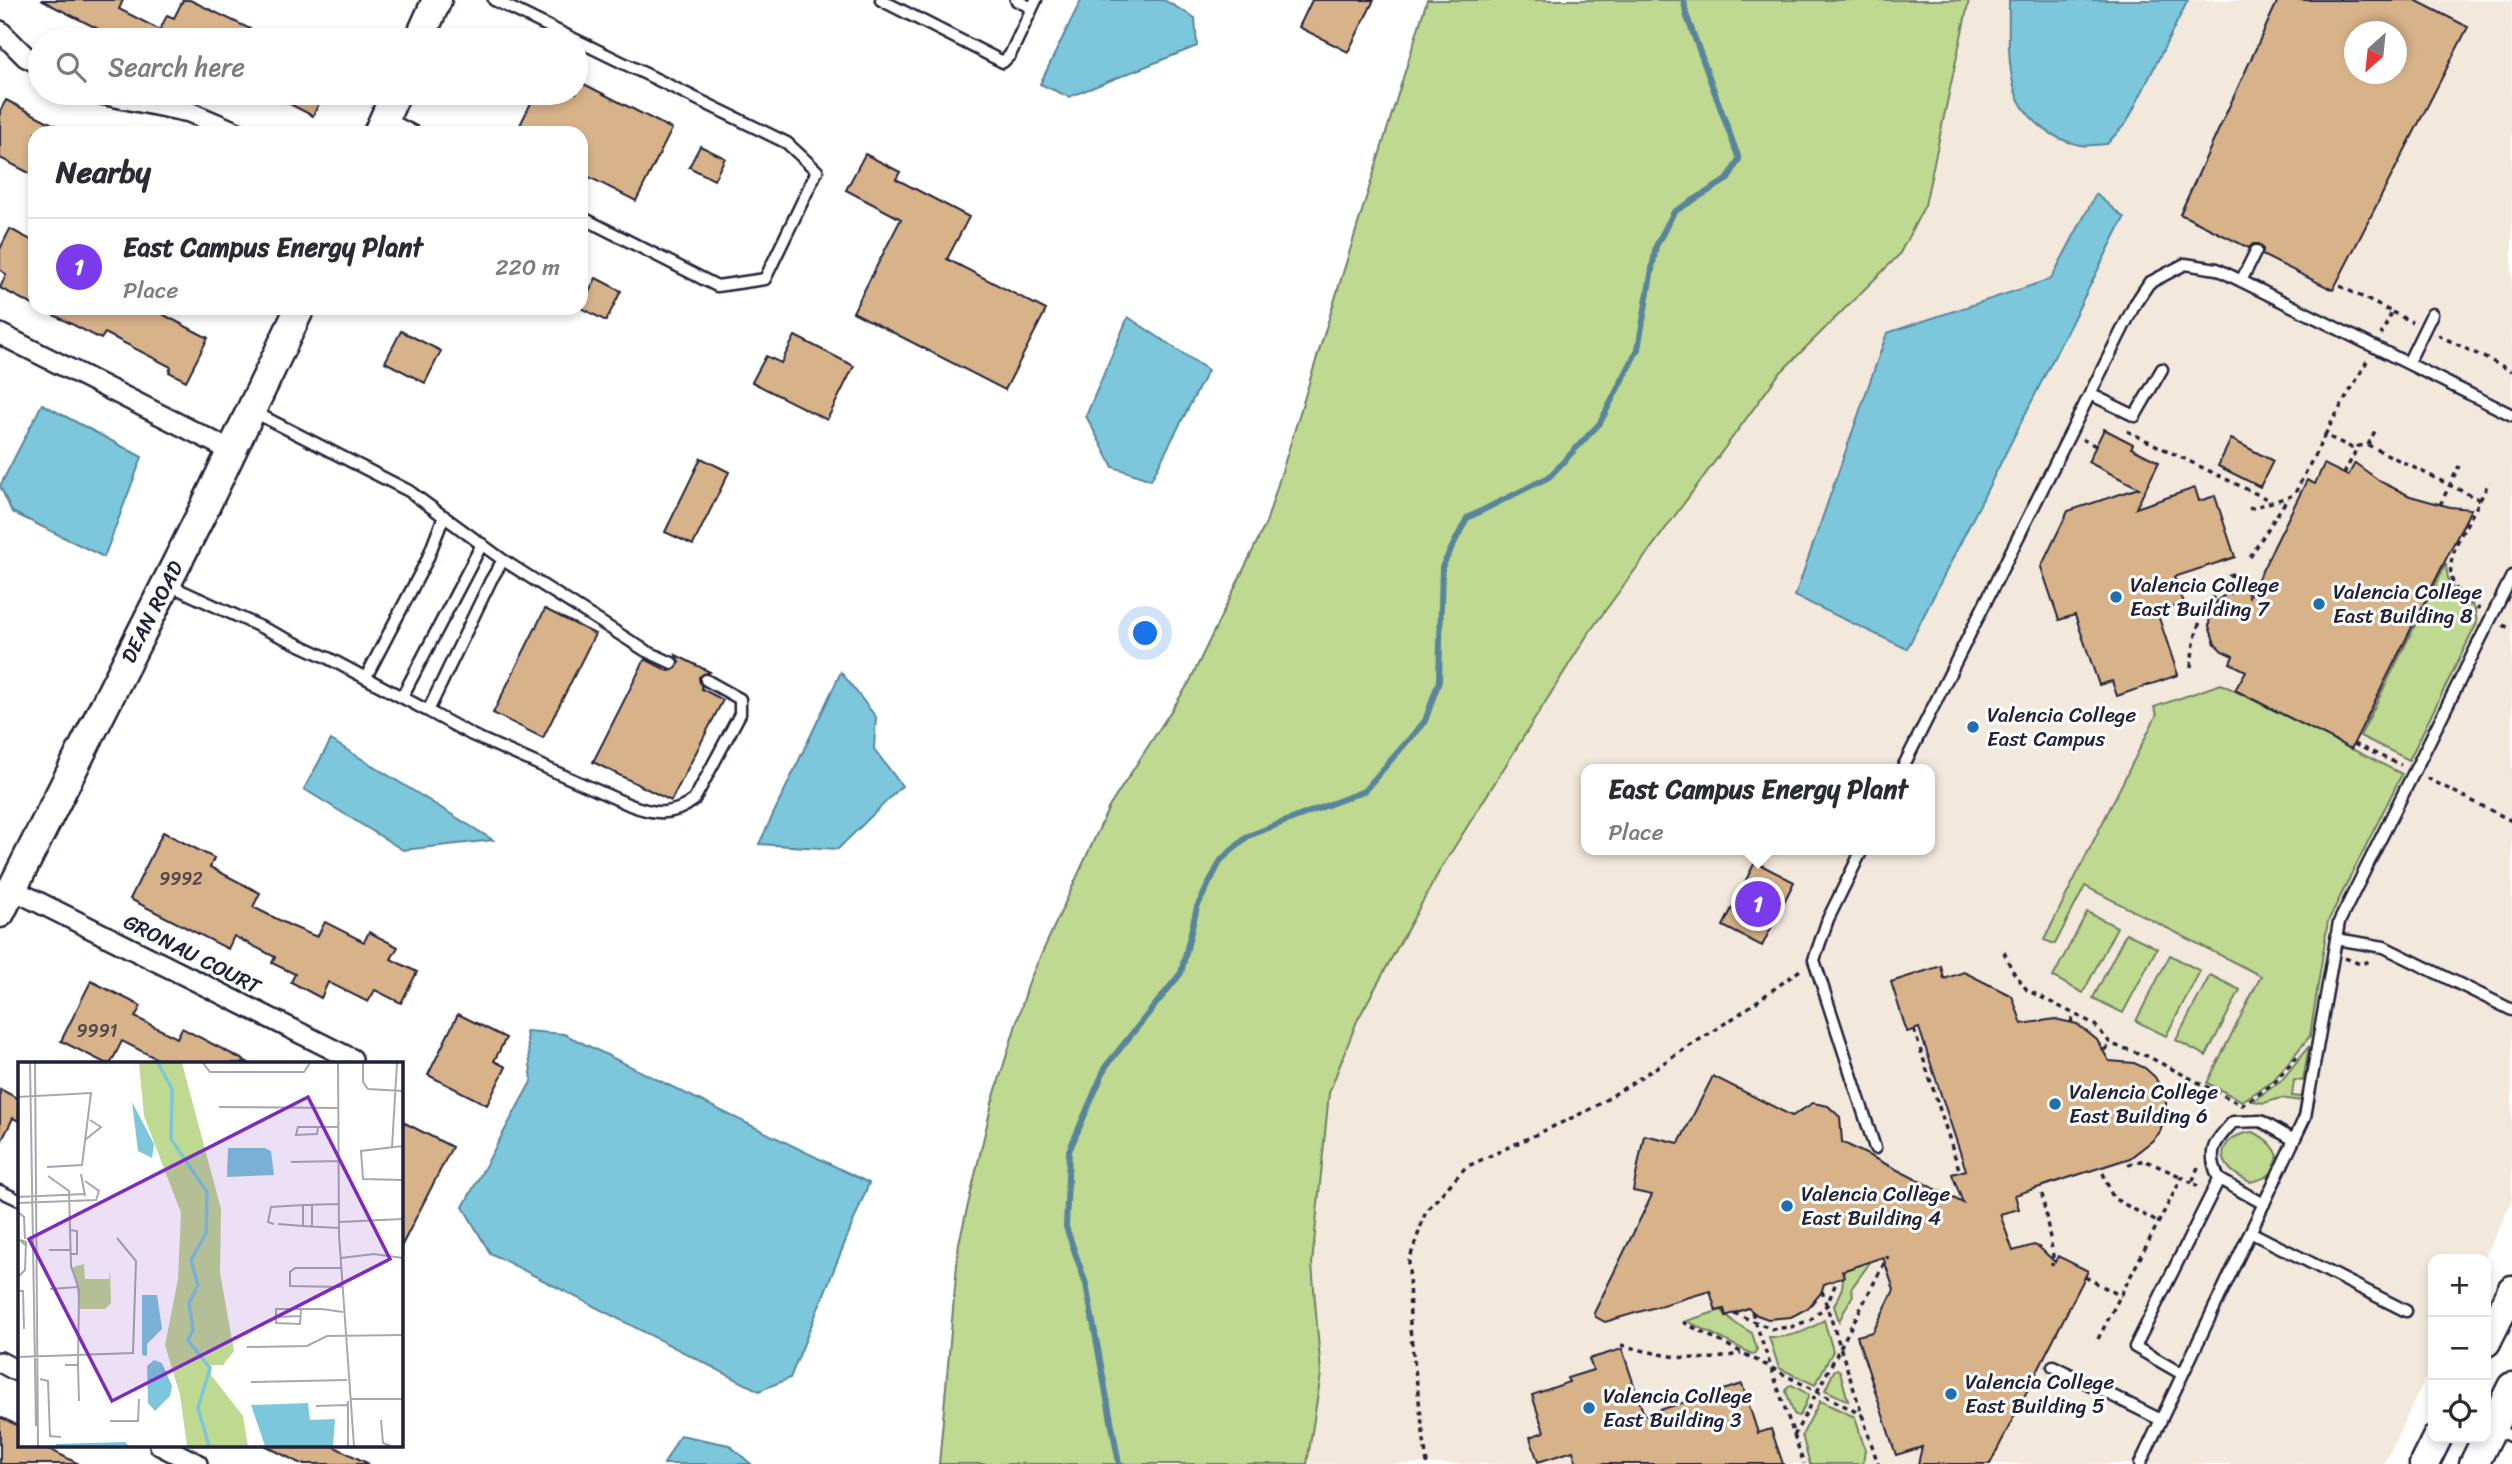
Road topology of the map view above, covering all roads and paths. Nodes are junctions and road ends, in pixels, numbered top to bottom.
1 (437, 0) edge
2 (494, 0) edge
3 (881, 0) edge
4 (1016, 0) edge
5 (1034, 4) edge
6 (424, 28) edge
7 (551, 28) edge
8 (0, 31) edge
9 (588, 46) edge
10 (28, 58) edge
11 (155, 105) edge
12 (386, 114) edge
13 (222, 126) edge
14 (405, 126) edge
15 (588, 221) edge
16 (2256, 251) dead end
17 (2241, 281) junction
18 (2392, 312) dead end
19 (2432, 314) dead end
20 (297, 315) edge
21 (2425, 329) junction
22 (0, 334) edge
23 (2408, 363) junction
24 (2162, 369) dead end
25 (2512, 372) edge
26 (2090, 394) junction
27 (252, 411) junction
28 (2512, 415) edge
29 (2122, 428) dead end
30 (2376, 429) dead end
31 (2081, 438) dead end
32 (2368, 445) junction
33 (2095, 446) dead end
34 (2358, 446) junction
35 (232, 451) junction
36 (2459, 466) dead end
37 (2344, 474) dead end
38 (2489, 482) dead end
39 (2450, 485) junction
40 (2288, 497) junction
41 (2480, 500) junction
42 (2273, 502) junction
43 (2440, 505) dead end
44 (2249, 509) dead end
45 (444, 516) junction
46 (482, 544) junction
47 (2250, 557) dead end
48 (503, 560) junction
49 (2512, 576) edge
50 (166, 583) junction
51 (2254, 586) dead end
52 (2481, 611) dead end
53 (672, 663) dead end
54 (2191, 667) dead end
55 (366, 677) junction
56 (706, 680) dead end
57 (402, 697) junction
58 (428, 710) junction
59 (2354, 744) dead end
60 (1905, 764) edge
61 (2414, 772) junction
62 (2512, 821) edge
63 (1860, 855) edge
64 (6, 901) edge
65 (2336, 939) junction
66 (2004, 953) dead end
67 (2333, 954) junction
68 (1814, 960) junction
69 (2376, 960) dead end
70 (2512, 1010) edge
71 (2074, 1014) junction
72 (2071, 1023) dead end
73 (1914, 1030) dead end
74 (2111, 1044) junction
75 (2104, 1050) dead end
76 (2301, 1052) dead end
77 (352, 1059) dead end
78 (2242, 1105) junction
79 (2251, 1105) dead end
80 (2231, 1109) dead end
81 (2294, 1140) junction
82 (1875, 1148) dead end
83 (2127, 1165) dead end
84 (2198, 1166) dead end
85 (1960, 1172) dead end
86 (2103, 1173) dead end
87 (2182, 1177) junction
88 (2219, 1179) junction
89 (2192, 1183) junction
90 (0, 1191) edge
91 (2212, 1193) junction
92 (2042, 1194) dead end
93 (18, 1200) edge
94 (2264, 1204) junction
95 (2159, 1223) junction
96 (2250, 1232) junction
97 (1888, 1256) dead end
98 (2052, 1266) dead end
99 (2085, 1277) dead end
100 (1838, 1280) dead end
101 (2512, 1290) edge
102 (1822, 1291) dead end
103 (2121, 1296) junction
104 (1827, 1306) junction
105 (2406, 1311) dead end
106 (1752, 1312) dead end
107 (1734, 1313) dead end
108 (1683, 1322) dead end
109 (1757, 1324) junction
110 (2491, 1332) edge
111 (2098, 1339) dead end
112 (1621, 1345) dead end
113 (1841, 1347) junction
114 (1741, 1353) junction
115 (0, 1362) edge
116 (2053, 1366) dead end
117 (18, 1371) edge
118 (1773, 1371) junction
119 (2182, 1374) junction
120 (2512, 1387) edge
121 (1818, 1393) junction
122 (1862, 1415) junction
123 (2161, 1420) junction
124 (2502, 1432) edge
125 (1794, 1436) junction
126 (2434, 1443) edge
127 (162, 1446) edge
128 (197, 1464) edge
129 (1427, 1464) edge
130 (1804, 1464) edge
131 (1878, 1464) edge
132 (2140, 1464) edge
133 (2424, 1464) edge
134 (2474, 1464) edge

1 - 6 main road
2 - 7 lane
3 - 5 lane
4 - 5 lane
8 - 10 street
9 - 15 lane
11 - 13 street
12 - 14 lane
16 - 17 lane
17 - 23 lane
17 - 26 lane
18 - 21 path
19 - 21 lane
20 - 27 main road, DEAN ROAD
21 - 23 lane
21 - 25 path
22 - 35 street
23 - 28 lane
24 - 26 lane
26 - 60 lane
27 - 35 main road, DEAN ROAD
27 - 45 lane
29 - 42 path
30 - 32 path
31 - 33 path
32 - 34 path
32 - 39 path
34 - 37 path
34 - 40 path
35 - 50 main road, DEAN ROAD
36 - 39 path
38 - 41 path
39 - 41 path
39 - 43 path
40 - 42 path
40 - 47 path
41 - 52 path
42 - 44 path
45 - 46 lane
45 - 55 lane
46 - 48 lane
46 - 57 lane
48 - 53 lane
48 - 58 lane
49 - 61 lane
50 - 55 lane
50 - 64 main road, DEAN ROAD
51 - 54 path
55 - 57 lane
56 - 58 lane
57 - 58 lane
59 - 61 path
61 - 62 path
61 - 65 lane
63 - 68 lane
64 - 77 street, GRONAU COURT
65 - 67 lane
65 - 70 lane
66 - 71 path
67 - 69 path
67 - 81 lane
68 - 82 lane
68 - 129 path
71 - 72 path
71 - 74 path
73 - 85 path
74 - 75 path
74 - 78 path
76 - 78 path
78 - 79 path
78 - 80 path
81 - 88 lane
81 - 94 lane
83 - 87 path
84 - 89 path
86 - 95 path
87 - 89 path
87 - 95 path
88 - 91 lane
88 - 94 lane
89 - 91 path
90 - 93 lane
91 - 119 lane
92 - 98 path
94 - 96 lane
95 - 103 path
96 - 105 lane
96 - 119 lane
97 - 113 path
99 - 103 path
100 - 104 path
101 - 110 main road
102 - 104 path
103 - 111 path
104 - 109 path
104 - 113 path
106 - 109 path
107 - 109 path
108 - 114 path
109 - 118 path
112 - 114 path
113 - 121 path
113 - 122 path
114 - 118 path
115 - 117 street
116 - 123 lane
118 - 121 path
118 - 125 path
119 - 123 lane
120 - 124 main road
121 - 122 path
121 - 125 path
122 - 131 path
123 - 132 lane
124 - 134 main road
125 - 130 path
126 - 133 main road
127 - 128 street

